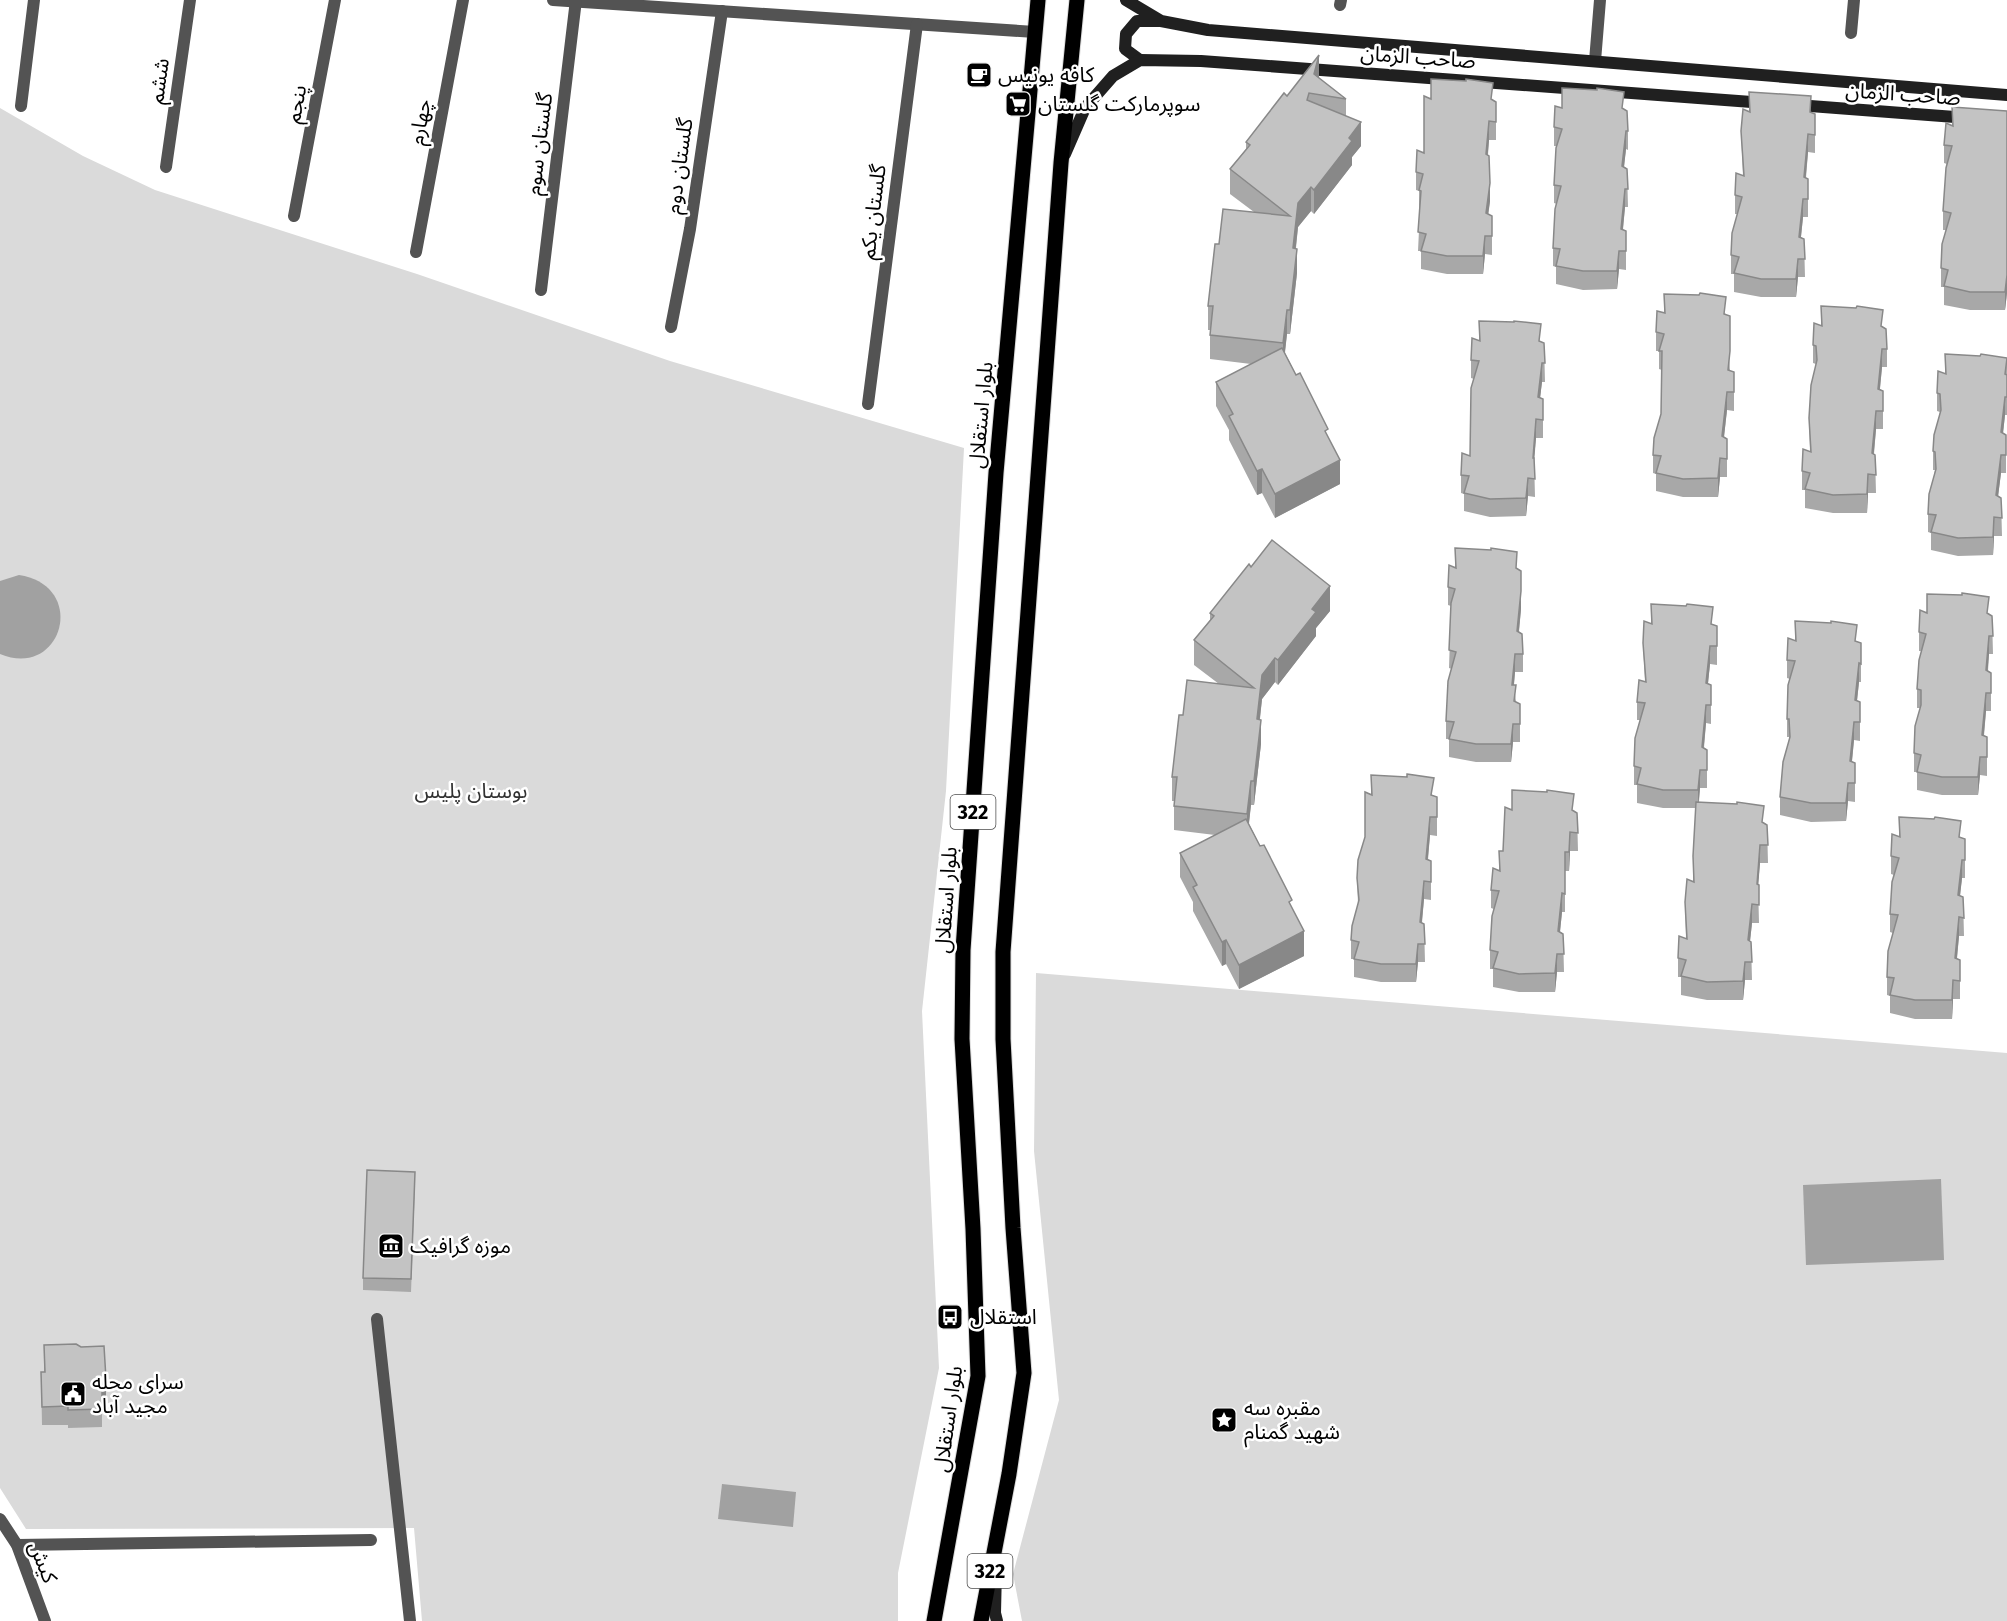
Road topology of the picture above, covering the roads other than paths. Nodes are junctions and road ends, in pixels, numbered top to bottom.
1 (34, 0) edge
2 (190, 0) edge
3 (335, 0) edge
4 (463, 0) edge
5 (554, 0) edge
6 (1038, 0) edge
7 (1077, 0) edge
8 (1126, 0) edge
9 (1600, 0) edge
10 (1854, 0) edge
11 (576, 1) edge
12 (722, 11) junction
13 (1161, 21) junction
14 (917, 24) junction
15 (1035, 32) junction
16 (1851, 33) dead end
17 (1140, 60) junction
18 (1595, 61) junction
19 (2007, 95) edge
20 (21, 106) dead end
21 (1983, 119) edge
22 (1060, 163) junction
23 (166, 167) dead end
24 (294, 216) dead end
25 (416, 252) dead end
26 (541, 290) dead end
27 (671, 327) dead end
28 (868, 404) dead end
29 (377, 1319) dead end
30 (0, 1519) edge
31 (999, 1520) junction
32 (370, 1540) dead end
33 (17, 1545) junction
34 (45, 1621) edge
35 (410, 1621) edge
36 (934, 1621) edge
37 (981, 1621) edge
38 (997, 1621) edge

1 - 20 street
2 - 23 street, ششم
3 - 24 street, پنجم
4 - 25 street, چهارم
5 - 11 street
6 - 15 main road, بلوار استقلال / 322
7 - 22 main road, 322
8 - 13 main road, صاحب الزمان
9 - 18 street
10 - 16 street
11 - 12 street
11 - 26 street, گلستان سوم
12 - 14 street
12 - 27 street, گلستان دوم
13 - 17 main road
13 - 18 main road, صاحب الزمان
14 - 15 street
14 - 28 street, گلستان یکم
15 - 36 main road, بلوار استقلال / 322
17 - 21 main road, صاحب الزمان
17 - 22 main road
18 - 19 main road, صاحب الزمان
22 - 31 main road, 322
29 - 35 street
30 - 33 street, کیش
31 - 37 main road, 322
31 - 38 main road
32 - 33 street
33 - 34 street, کیش

